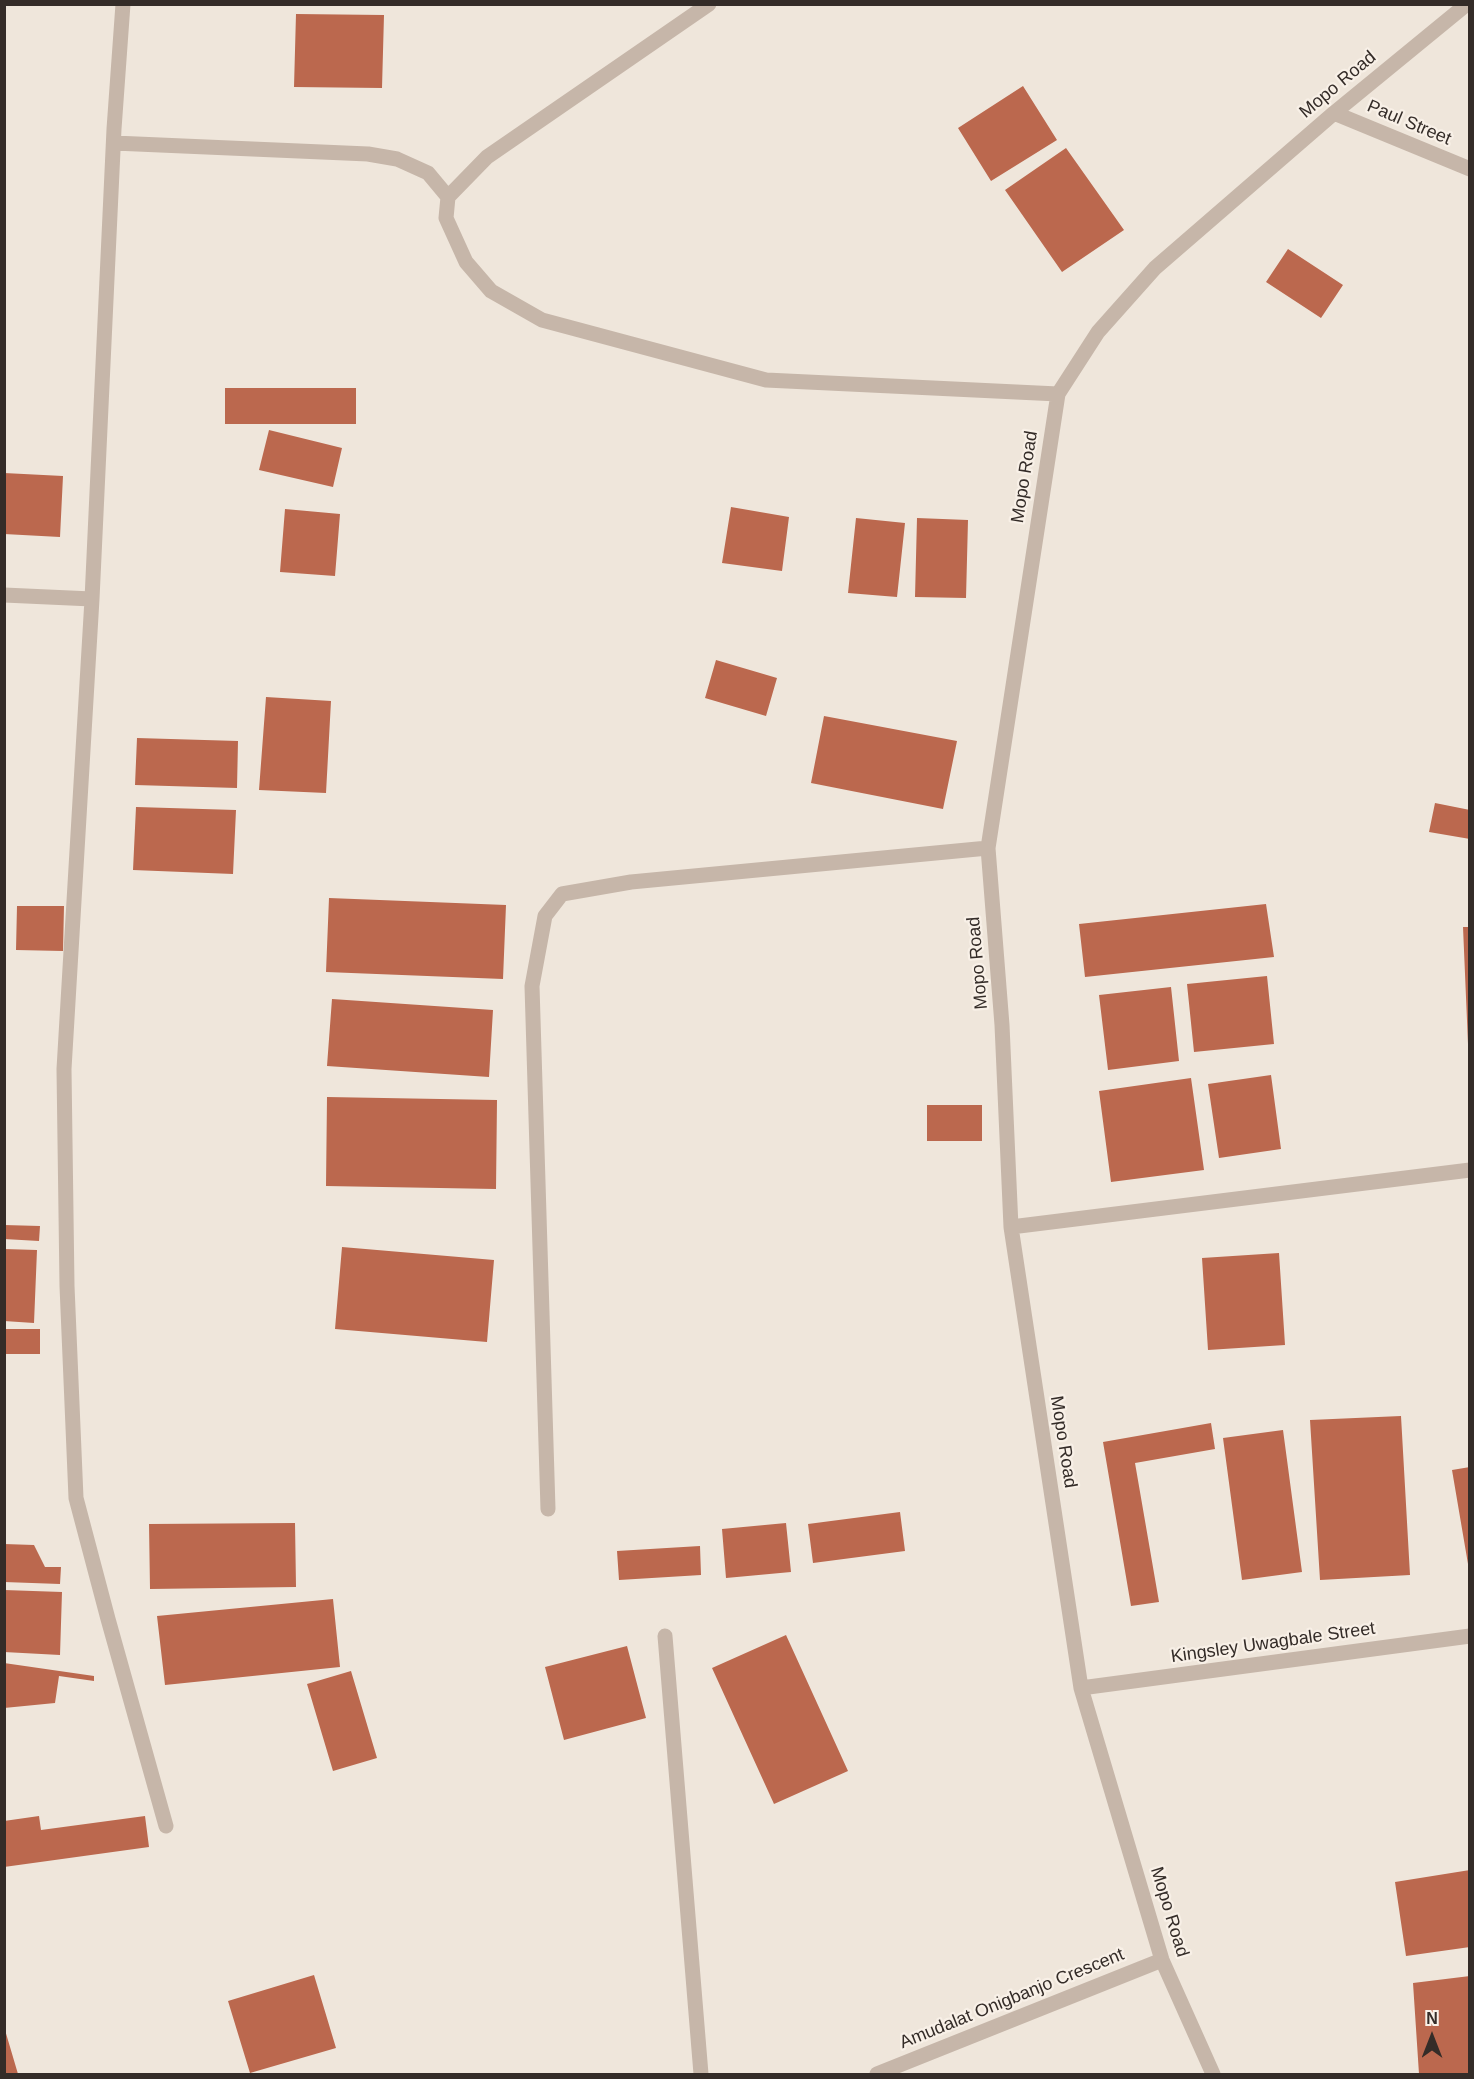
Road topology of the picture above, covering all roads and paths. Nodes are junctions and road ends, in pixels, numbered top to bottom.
1 (123, 4) edge
2 (709, 4) edge
3 (1467, 4) edge
4 (1334, 113) junction
5 (114, 143) junction
6 (1470, 169) edge
7 (448, 197) junction
8 (1058, 394) junction
9 (4, 595) edge
10 (92, 599) junction
11 (988, 848) junction
12 (1470, 1170) edge
13 (1011, 1227) junction
14 (548, 1509) dead end
15 (665, 1636) dead end
16 (1470, 1636) edge
17 (1082, 1688) junction
18 (166, 1826) dead end
19 (1162, 1960) junction
20 (701, 2074) edge
21 (877, 2074) edge
22 (1213, 2074) edge

1 - 5 street
2 - 7 street
3 - 4 street, Mopo Road
4 - 6 street, Paul Street
4 - 8 street, Mopo Road
5 - 7 street
5 - 10 street
7 - 8 street
8 - 11 street, Mopo Road
9 - 10 street
10 - 18 street
11 - 13 street, Mopo Road
11 - 14 street
12 - 13 street
13 - 17 street, Mopo Road
15 - 20 street
16 - 17 street, Kingsley Uwagbale Street
17 - 19 street, Mopo Road
19 - 21 street, Amudalat Onigbanjo Crescent
19 - 22 street, Mopo Road

